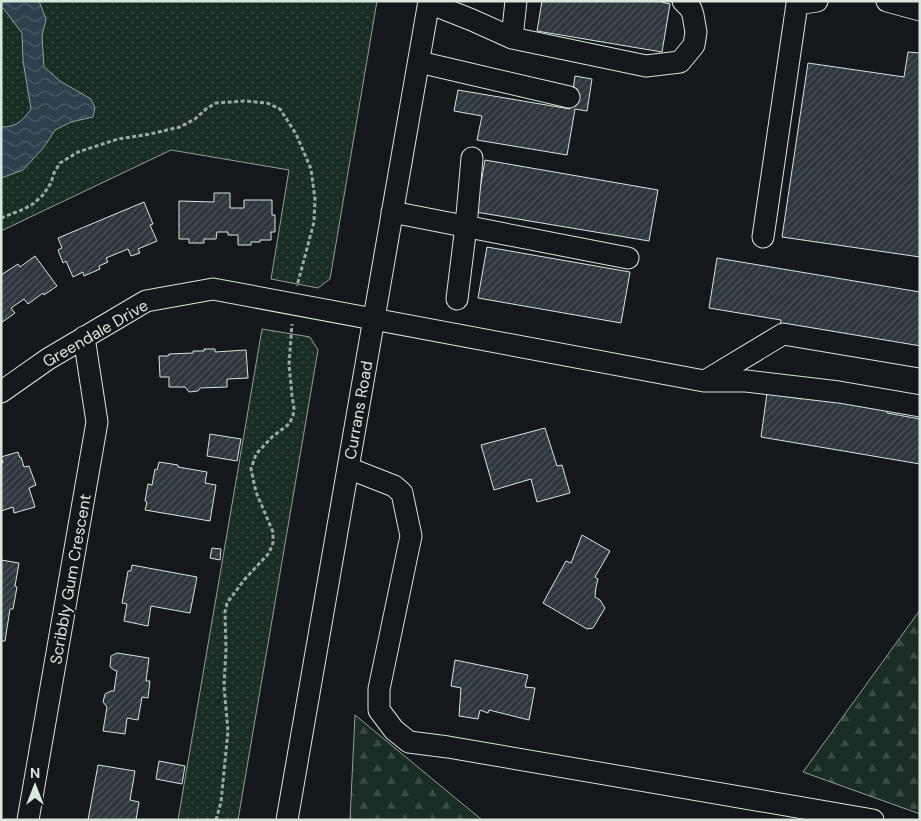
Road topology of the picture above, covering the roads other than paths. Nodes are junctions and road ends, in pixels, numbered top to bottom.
1 (516, 1) edge
2 (683, 1) edge
3 (818, 1) edge
4 (887, 1) edge
5 (429, 2) edge
6 (920, 10) edge
7 (512, 38) junction
8 (419, 62) junction
9 (569, 97) dead end
10 (472, 158) dead end
11 (392, 212) junction
12 (466, 226) junction
13 (763, 237) dead end
14 (628, 258) dead end
15 (457, 299) dead end
16 (374, 320) junction
17 (84, 337) junction
18 (920, 357) edge
19 (704, 381) junction
20 (1, 392) edge
21 (920, 406) edge
22 (348, 468) junction
23 (28, 820) edge
24 (287, 820) edge
25 (873, 820) edge

1 - 7 street
2 - 7 street
3 - 13 street
4 - 6 street
5 - 7 street
5 - 8 street, Currans Road
8 - 9 street
8 - 11 street, Currans Road
10 - 12 street
11 - 12 street
11 - 16 street, Currans Road
12 - 14 street
12 - 15 street
16 - 17 street, Greendale Drive
16 - 19 street, Greendale Drive
16 - 22 street, Currans Road
17 - 20 street, Greendale Drive
17 - 23 street, Scribbly Gum Crescent
18 - 19 street
19 - 21 street, Greendale Drive
22 - 24 street, Currans Road
22 - 25 street

